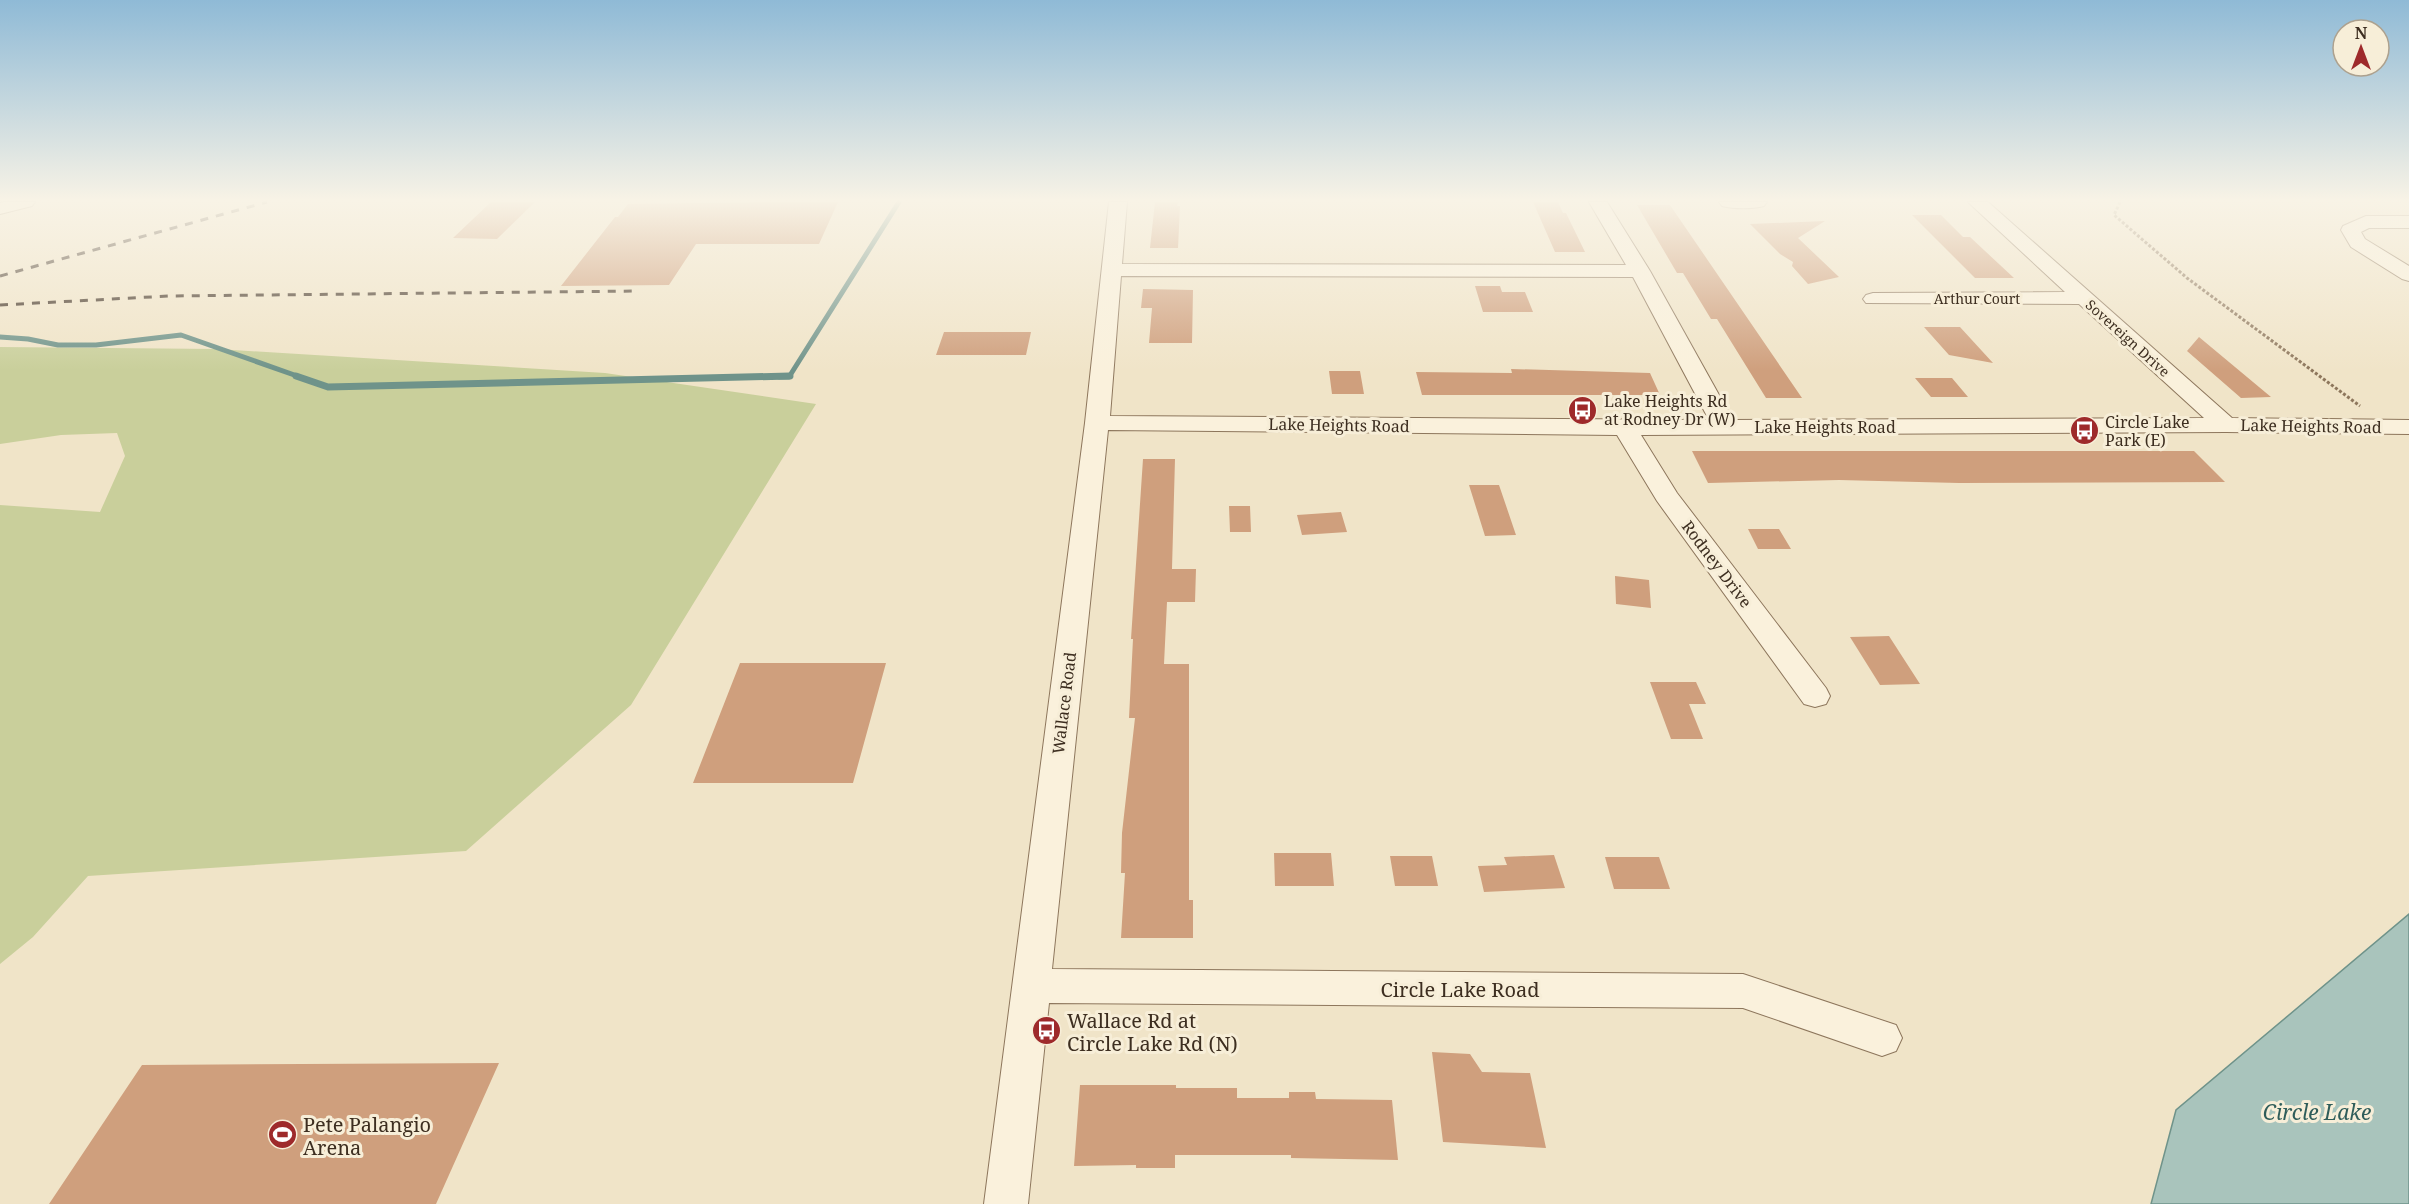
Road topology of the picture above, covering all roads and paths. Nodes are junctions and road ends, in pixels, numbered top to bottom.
1 (1114, 258) edge
2 (1633, 258) edge
3 (2038, 258) edge
4 (2164, 258) edge
5 (2382, 258) edge
6 (1113, 270) junction
7 (1641, 272) junction
8 (2409, 275) edge
9 (2082, 298) junction
10 (1873, 299) dead end
11 (1097, 423) junction
12 (2226, 425) junction
13 (2399, 427) edge
14 (1625, 428) junction
15 (1725, 428) junction
16 (1815, 696) dead end
17 (1031, 986) junction
18 (1882, 1038) dead end
19 (1006, 1204) edge

1 - 6 street, Wallace Road
2 - 7 street
3 - 9 street, Sovereign Drive
4 - 13 path
5 - 8 street
6 - 7 street
6 - 11 street, Wallace Road
7 - 15 street
9 - 10 street, Arthur Court
9 - 12 street, Sovereign Drive
11 - 14 street, Lake Heights Road
11 - 17 street, Wallace Road
12 - 13 street, Lake Heights Road
12 - 15 street, Lake Heights Road
14 - 15 street, Lake Heights Road
14 - 16 street, Rodney Drive
17 - 18 street, Circle Lake Road
17 - 19 street, Wallace Road

